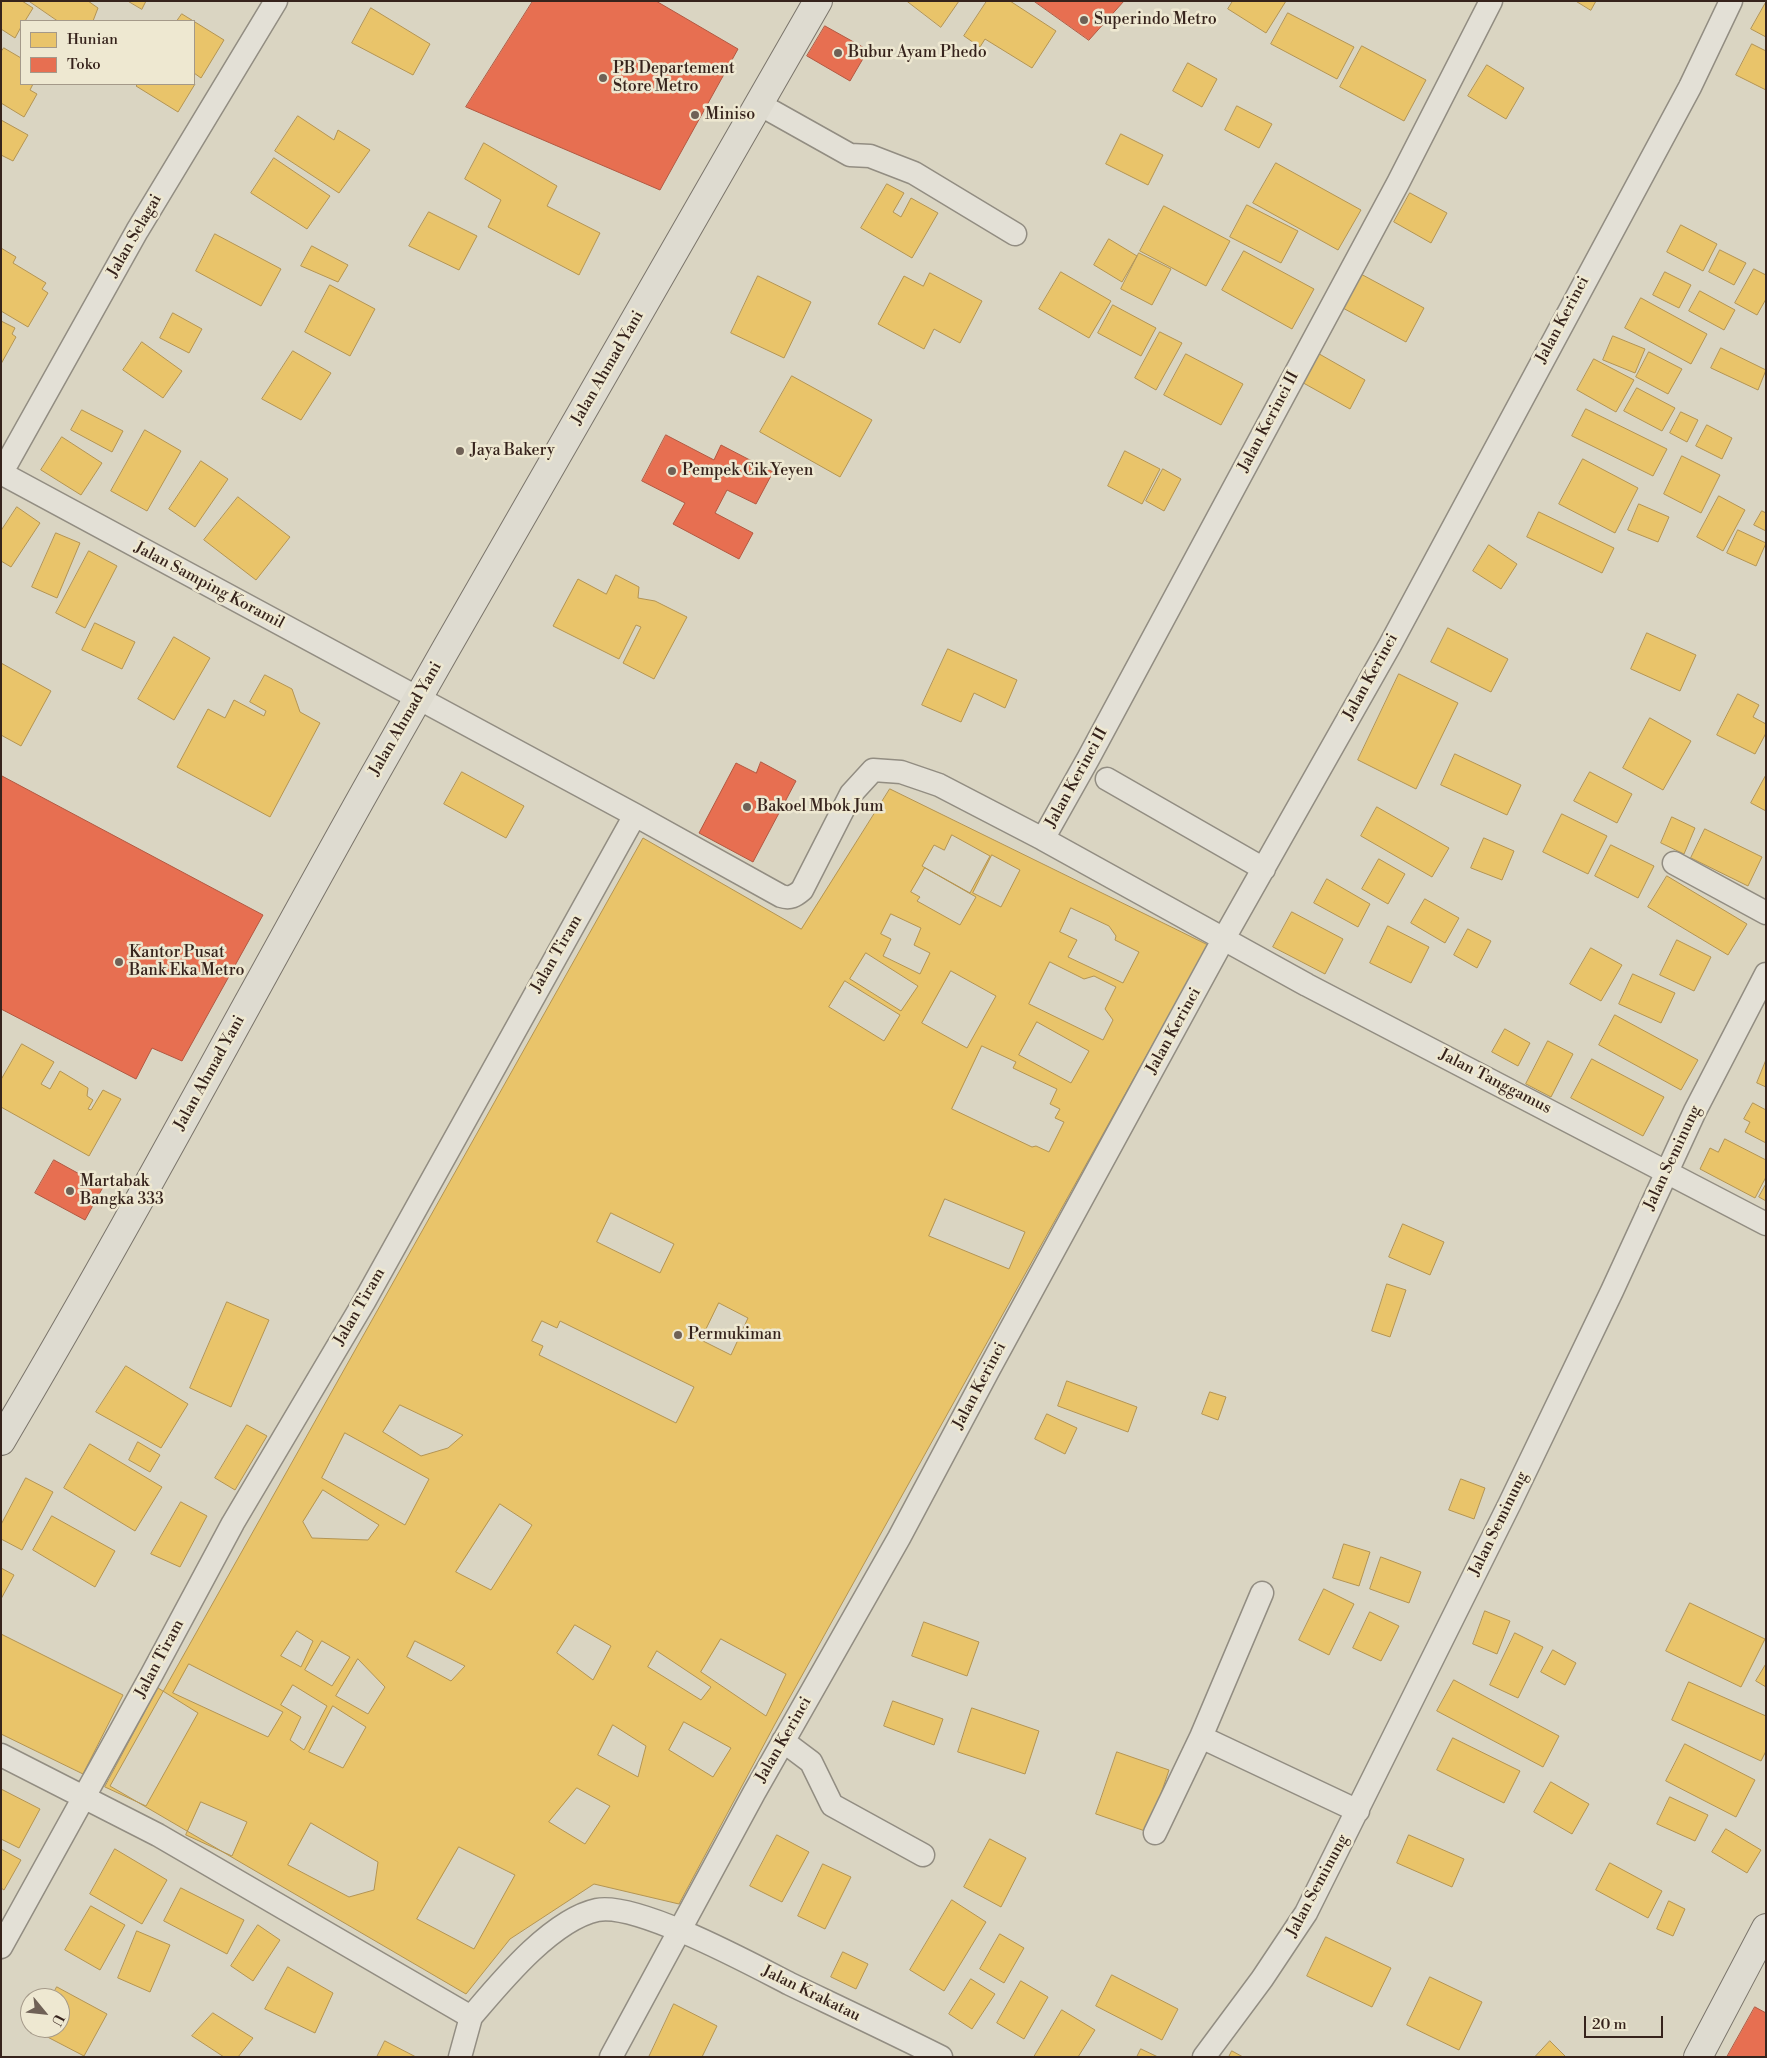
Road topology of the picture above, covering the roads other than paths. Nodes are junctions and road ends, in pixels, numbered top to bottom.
1 (818, 1) edge
2 (1491, 1) edge
3 (1731, 1) edge
4 (266, 5) edge
5 (759, 104) junction
6 (1015, 234) dead end
7 (2, 474) edge
8 (417, 698) junction
9 (1107, 779) dead end
10 (635, 815) junction
11 (1043, 840) junction
12 (1674, 863) dead end
13 (1264, 869) junction
14 (1766, 913) edge
15 (1223, 940) junction
16 (1766, 974) edge
17 (1666, 1170) junction
18 (1766, 1224) edge
19 (1, 1441) edge
20 (1262, 1593) dead end
21 (1201, 1737) junction
22 (783, 1741) junction
23 (1, 1755) edge
24 (82, 1798) junction
25 (1358, 1811) junction
26 (1155, 1833) dead end
27 (923, 1855) dead end
28 (1766, 1928) edge
29 (681, 1931) junction
30 (1, 1947) edge
31 (471, 2017) junction
32 (460, 2057) edge
33 (611, 2057) edge
34 (941, 2057) edge
35 (1204, 2057) edge
36 (1698, 2057) edge

1 - 5 main road, Jalan Ahmad Yani
2 - 11 street, Jalan Kerinci II
3 - 13 street, Jalan Kerinci
4 - 7 street, Jalan Selagai
5 - 6 street
5 - 8 main road, Jalan Ahmad Yani
7 - 8 street, Jalan Samping Koramil
8 - 10 street, Jalan Samping Koramil
8 - 19 main road, Jalan Ahmad Yani
9 - 13 street
10 - 11 street, Jalan Tanggamus
10 - 24 street, Jalan Tiram
11 - 15 street, Jalan Tanggamus
12 - 14 street
13 - 15 street, Jalan Kerinci
15 - 17 street, Jalan Tanggamus
15 - 22 street, Jalan Kerinci
16 - 17 street, Jalan Seminung
17 - 18 street, Jalan Tanggamus
17 - 25 street, Jalan Seminung
20 - 21 street
21 - 25 street
21 - 26 street
22 - 27 street
22 - 29 street, Jalan Kerinci
23 - 24 street
24 - 30 street, Jalan Tiram
24 - 31 street
25 - 35 street, Jalan Seminung
28 - 36 main road
29 - 31 street, Jalan Krakatau
29 - 33 street, Jalan Kerinci
29 - 34 street, Jalan Krakatau
31 - 32 street

